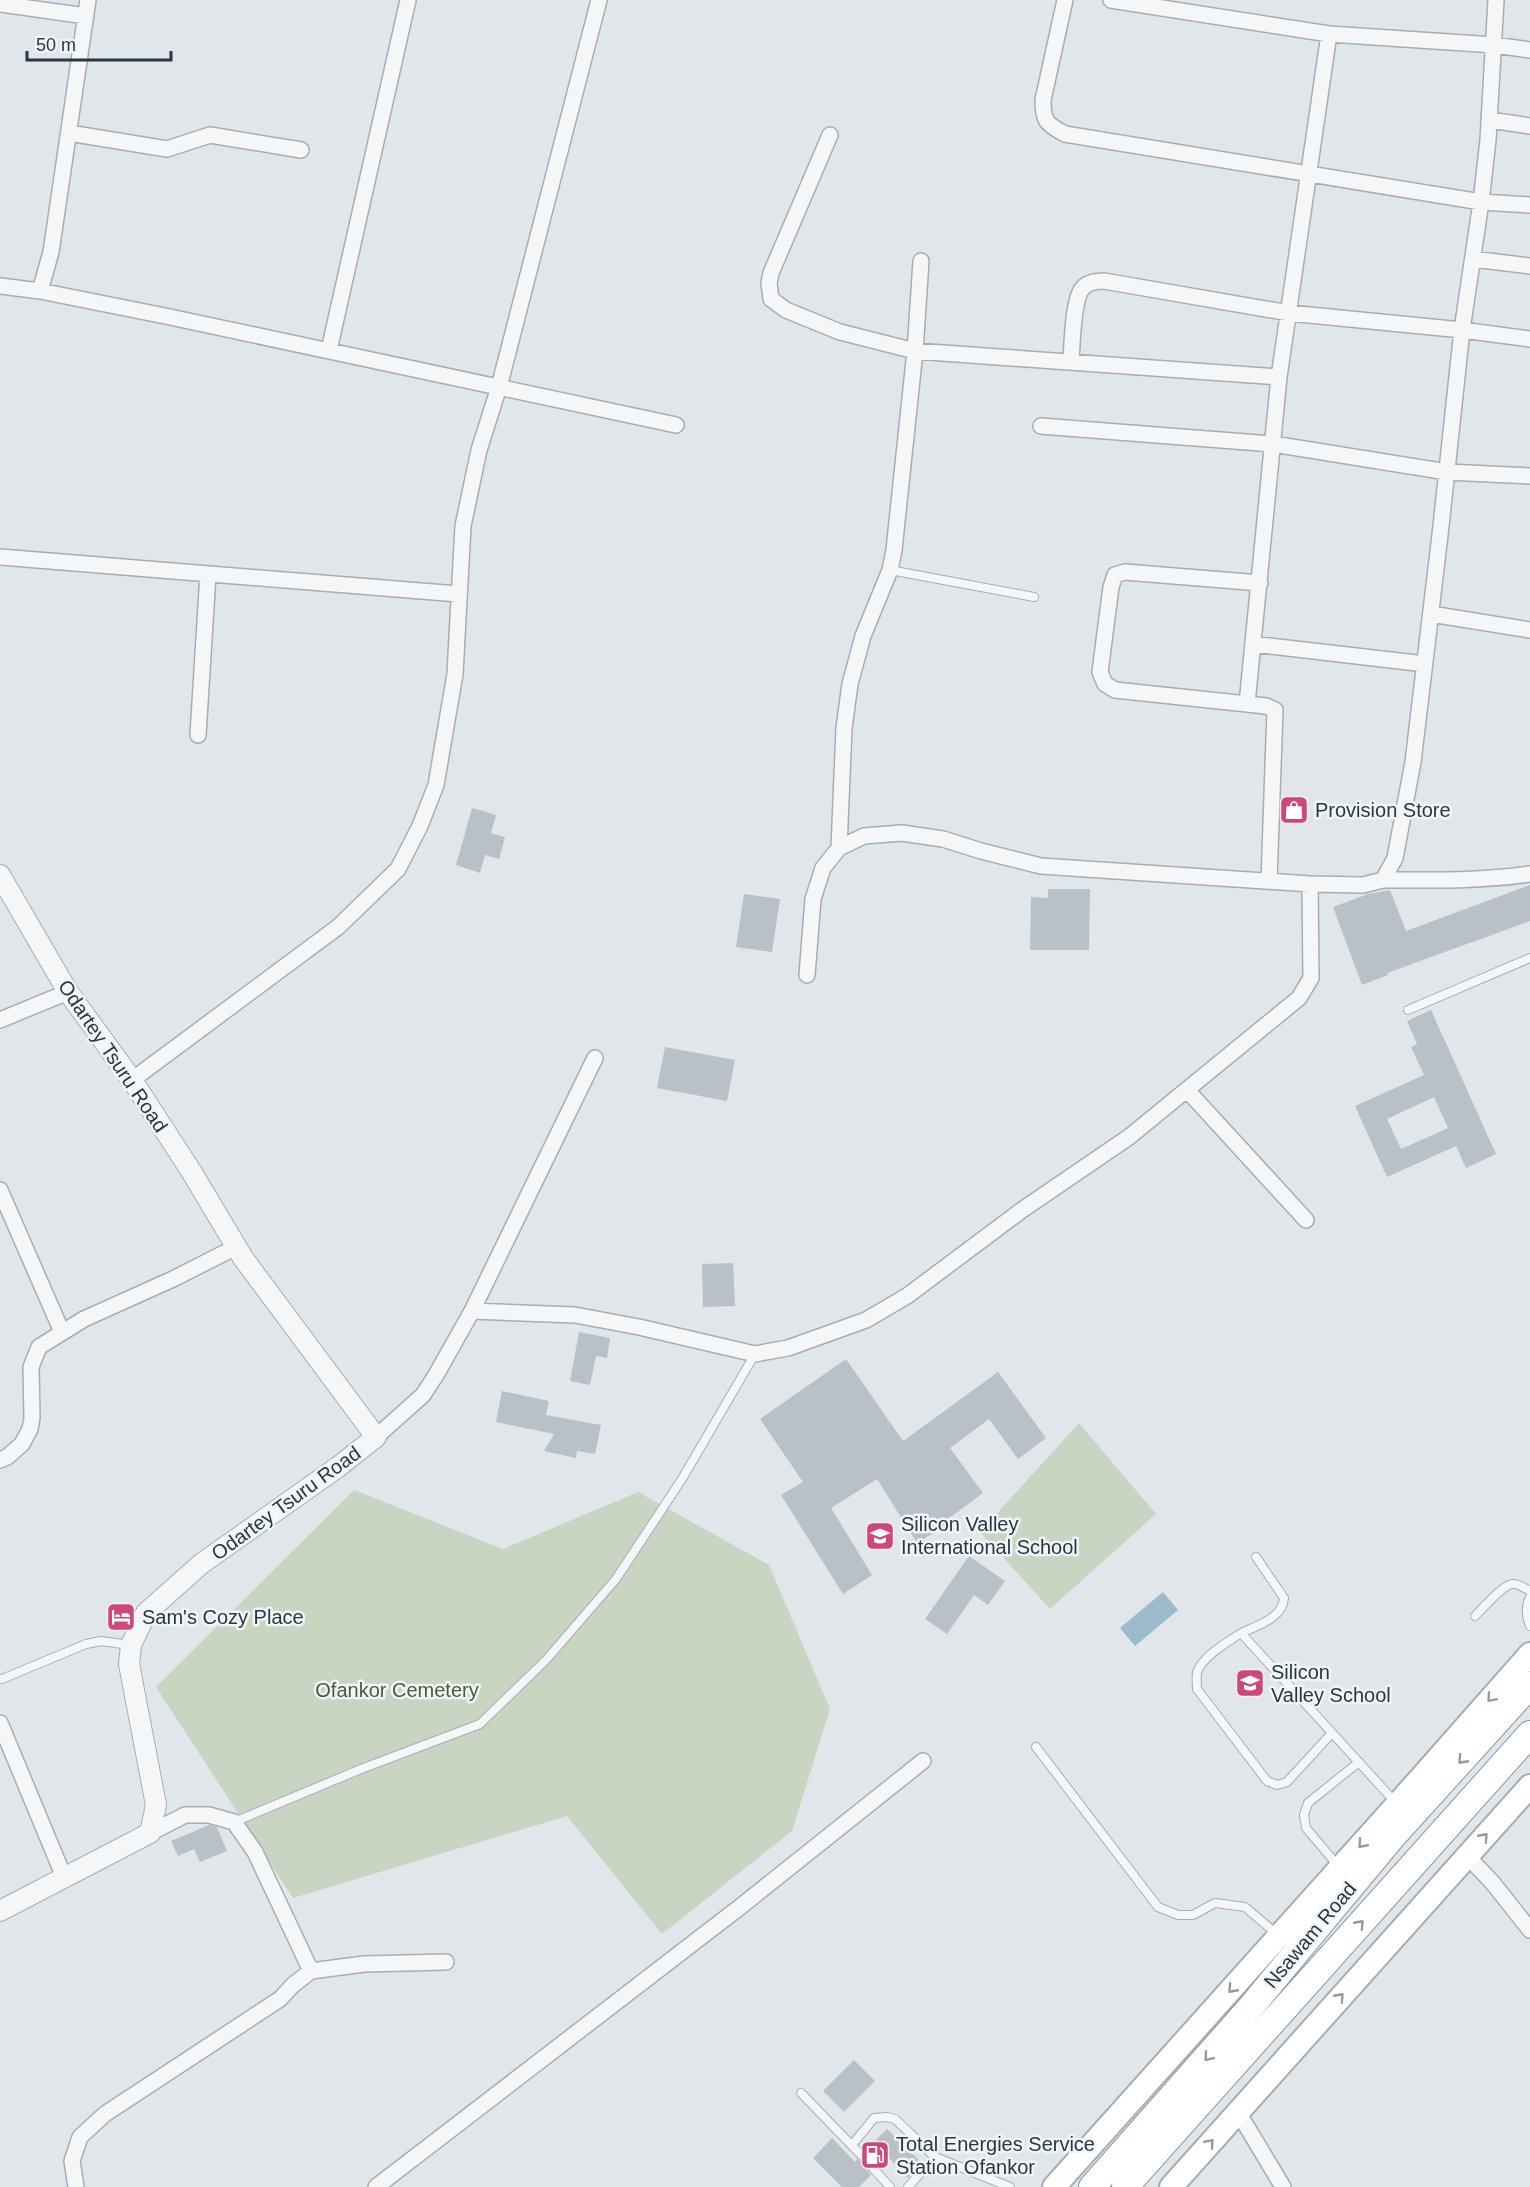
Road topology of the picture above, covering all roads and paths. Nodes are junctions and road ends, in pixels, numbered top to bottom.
1 (88, 0) edge
2 (408, 0) edge
3 (599, 0) edge
4 (1065, 0) edge
5 (1111, 0) edge
6 (1496, 0) edge
7 (0, 4) edge
8 (86, 16) junction
9 (1329, 34) junction
10 (1494, 45) junction
11 (1530, 50) edge
12 (1490, 120) junction
13 (1530, 126) edge
14 (69, 133) junction
15 (830, 135) dead end
16 (301, 150) dead end
17 (1309, 175) junction
18 (1481, 202) junction
19 (1530, 205) edge
20 (1473, 259) junction
21 (921, 261) dead end
22 (1530, 266) edge
23 (0, 286) edge
24 (40, 291) junction
25 (1289, 313) junction
26 (1462, 330) junction
27 (1530, 339) edge
28 (329, 350) junction
29 (915, 351) junction
30 (1071, 361) junction
31 (1279, 377) junction
32 (499, 387) junction
33 (676, 425) dead end
34 (1041, 426) dead end
35 (1273, 444) junction
36 (1447, 472) junction
37 (1530, 476) edge
38 (0, 557) edge
39 (890, 570) junction
40 (208, 574) junction
41 (1260, 583) junction
42 (458, 594) junction
43 (1034, 597) dead end
44 (1431, 614) junction
45 (1530, 630) edge
46 (1253, 645) junction
47 (1425, 664) junction
48 (1246, 704) junction
49 (198, 735) dead end
50 (839, 848) junction
51 (1530, 874) edge
52 (0, 875) edge
53 (1383, 880) junction
54 (1269, 881) junction
55 (1310, 884) junction
56 (1530, 958) edge
57 (807, 975) dead end
58 (68, 992) junction
59 (1408, 1010) dead end
60 (0, 1020) edge
61 (595, 1058) dead end
62 (132, 1080) junction
63 (1186, 1090) junction
64 (0, 1190) edge
65 (1306, 1220) dead end
66 (236, 1247) junction
67 (472, 1311) junction
68 (62, 1332) junction
69 (755, 1354) junction
70 (376, 1437) junction
71 (0, 1460) edge
72 (1256, 1557) dead end
73 (1530, 1591) edge
74 (1530, 1597) edge
75 (1475, 1616) dead end
76 (1530, 1626) edge
77 (1241, 1633) junction
78 (132, 1645) junction
79 (1530, 1654) edge
80 (2, 1679) dead end
81 (1530, 1686) edge
82 (0, 1723) edge
83 (1332, 1733) junction
84 (1530, 1734) edge
85 (1036, 1747) dead end
86 (924, 1761) dead end
87 (1359, 1762) junction
88 (1530, 1786) edge
89 (1397, 1804) junction
90 (234, 1822) junction
91 (150, 1833) junction
92 (1467, 1856) junction
93 (1340, 1868) junction
94 (64, 1877) junction
95 (0, 1911) edge
96 (1530, 1930) edge
97 (1279, 1936) junction
98 (446, 1962) dead end
99 (311, 1971) junction
100 (801, 2093) dead end
101 (1238, 2112) junction
102 (852, 2145) junction
103 (861, 2155) dead end
104 (935, 2157) junction
105 (871, 2166) dead end
106 (76, 2187) edge
107 (376, 2187) edge
108 (890, 2187) edge
109 (908, 2187) edge
110 (1010, 2187) edge
111 (1054, 2187) edge
112 (1092, 2187) edge
113 (1125, 2187) edge
114 (1171, 2187) edge
115 (1283, 2187) edge

1 - 8 street
2 - 28 street
3 - 32 street
4 - 17 street
5 - 9 street
6 - 10 street
7 - 8 street
8 - 14 street
9 - 10 street
9 - 17 street
10 - 11 street
10 - 12 street
12 - 13 street
12 - 18 street
14 - 16 street
14 - 24 street
15 - 29 street
17 - 18 street
17 - 25 street
18 - 19 street
18 - 20 street
20 - 22 street
20 - 26 street
21 - 29 street
23 - 24 street
24 - 28 street
25 - 26 street
25 - 30 street
25 - 31 street
26 - 27 street
26 - 36 street
28 - 32 street
29 - 30 street
29 - 39 street
30 - 31 street
31 - 35 street
32 - 33 street
32 - 42 street
34 - 35 street
35 - 36 street
35 - 41 street
36 - 37 street
36 - 44 street
38 - 40 street
39 - 43 lane
39 - 50 street
40 - 42 street
40 - 49 street
41 - 46 street
41 - 48 street
42 - 62 street
44 - 45 street
44 - 47 street
46 - 47 street
46 - 48 street
47 - 53 street
48 - 54 street
50 - 54 street
50 - 57 street
51 - 53 street
52 - 58 street, Odartey Tsuru Road
53 - 55 street
54 - 55 street
55 - 63 street
56 - 59 lane
58 - 60 street
58 - 62 street, Odartey Tsuru Road
61 - 67 street
62 - 66 street, Odartey Tsuru Road
63 - 65 street
63 - 69 street
64 - 68 street
66 - 68 street
66 - 70 street, Odartey Tsuru Road
67 - 69 street
67 - 70 street
68 - 71 street
69 - 90 lane
70 - 78 street, Odartey Tsuru Road
72 - 77 lane
73 - 75 lane
74 - 76 lane
77 - 83 lane
77 - 83 lane
78 - 80 lane
78 - 91 street, Odartey Tsuru Road
79 -> 89 main road
81 -> 112 highway, Nsawam Road
82 - 94 street
83 - 87 lane
113 -> 84 highway, Nsawam Road
85 - 97 lane
86 - 107 street
87 - 89 lane
87 - 93 lane
92 -> 88 main road
89 -> 93 main road
90 - 91 street
90 - 99 street
91 - 94 street
92 - 96 street
101 -> 92 main road
93 - 97 main road
94 - 95 street
97 -> 111 main road
98 - 99 street
99 - 106 street
100 - 102 lane
114 -> 101 main road
101 - 115 street
102 - 103 lane
102 - 104 lane
104 - 109 lane
104 - 110 lane
105 - 108 lane

